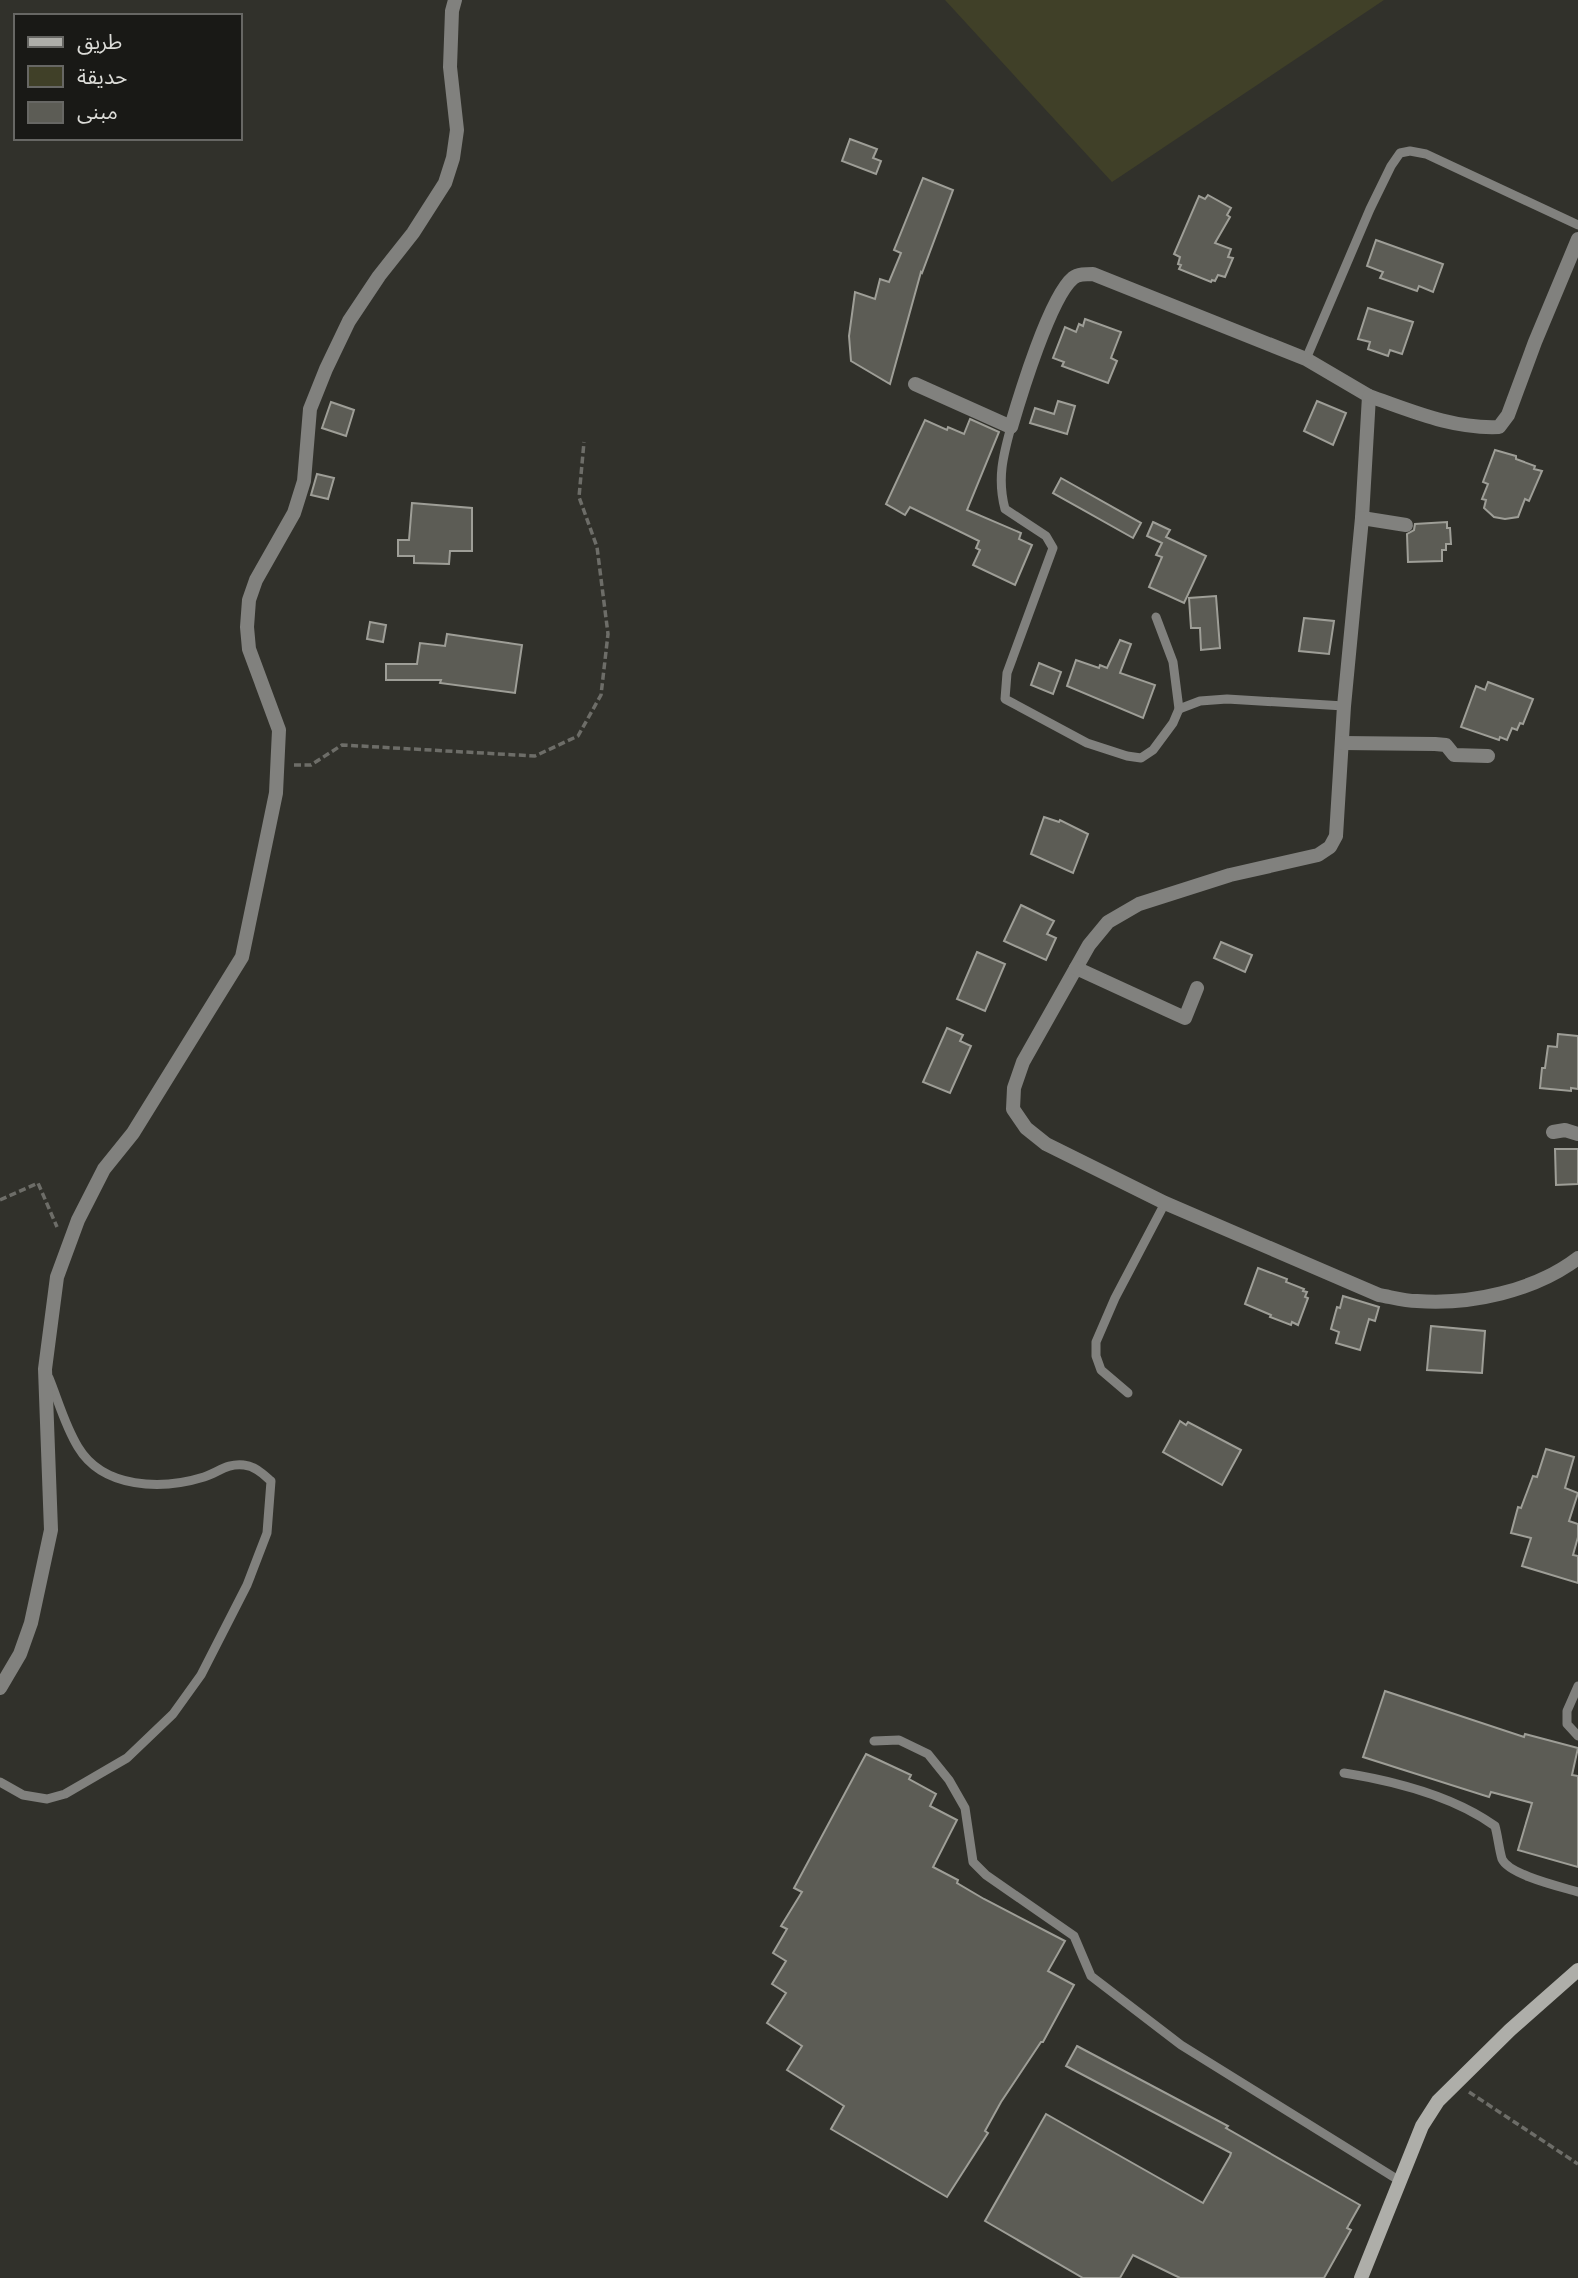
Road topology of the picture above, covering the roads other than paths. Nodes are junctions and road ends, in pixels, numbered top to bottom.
1 (455, 0) edge
2 (1578, 226) edge
3 (1578, 239) edge
4 (1306, 359) junction
5 (915, 384) dead end
6 (1369, 396) junction
7 (1012, 427) junction
8 (1362, 518) junction
9 (1406, 524) dead end
10 (1156, 617) dead end
11 (1344, 706) junction
12 (1179, 709) junction
13 (1343, 743) junction
14 (1488, 756) dead end
15 (1076, 968) junction
16 (1197, 988) dead end
17 (1553, 1132) dead end
18 (1578, 1134) edge
19 (1165, 1203) junction
20 (1578, 1258) edge
21 (46, 1369) junction
22 (1128, 1392) dead end
23 (1578, 1686) edge
24 (0, 1688) edge
25 (1578, 1736) edge
26 (874, 1741) dead end
27 (1344, 1773) dead end
28 (0, 1782) edge
29 (1578, 1892) edge
30 (1578, 1970) edge
31 (1400, 2182) junction
32 (1361, 2278) edge

1 - 21 street
2 - 4 lane
3 - 6 street
4 - 6 street
4 - 7 street
5 - 7 street
6 - 8 street
7 - 12 lane
8 - 9 street
8 - 11 street
10 - 12 lane
11 - 12 lane
11 - 13 street
13 - 14 street
13 - 15 street
15 - 16 street
15 - 19 street
17 - 18 street
19 - 20 street
19 - 22 lane
21 - 24 street
21 - 28 lane
23 - 25 lane
26 - 31 lane
27 - 29 lane
30 - 31 street
31 - 32 street

